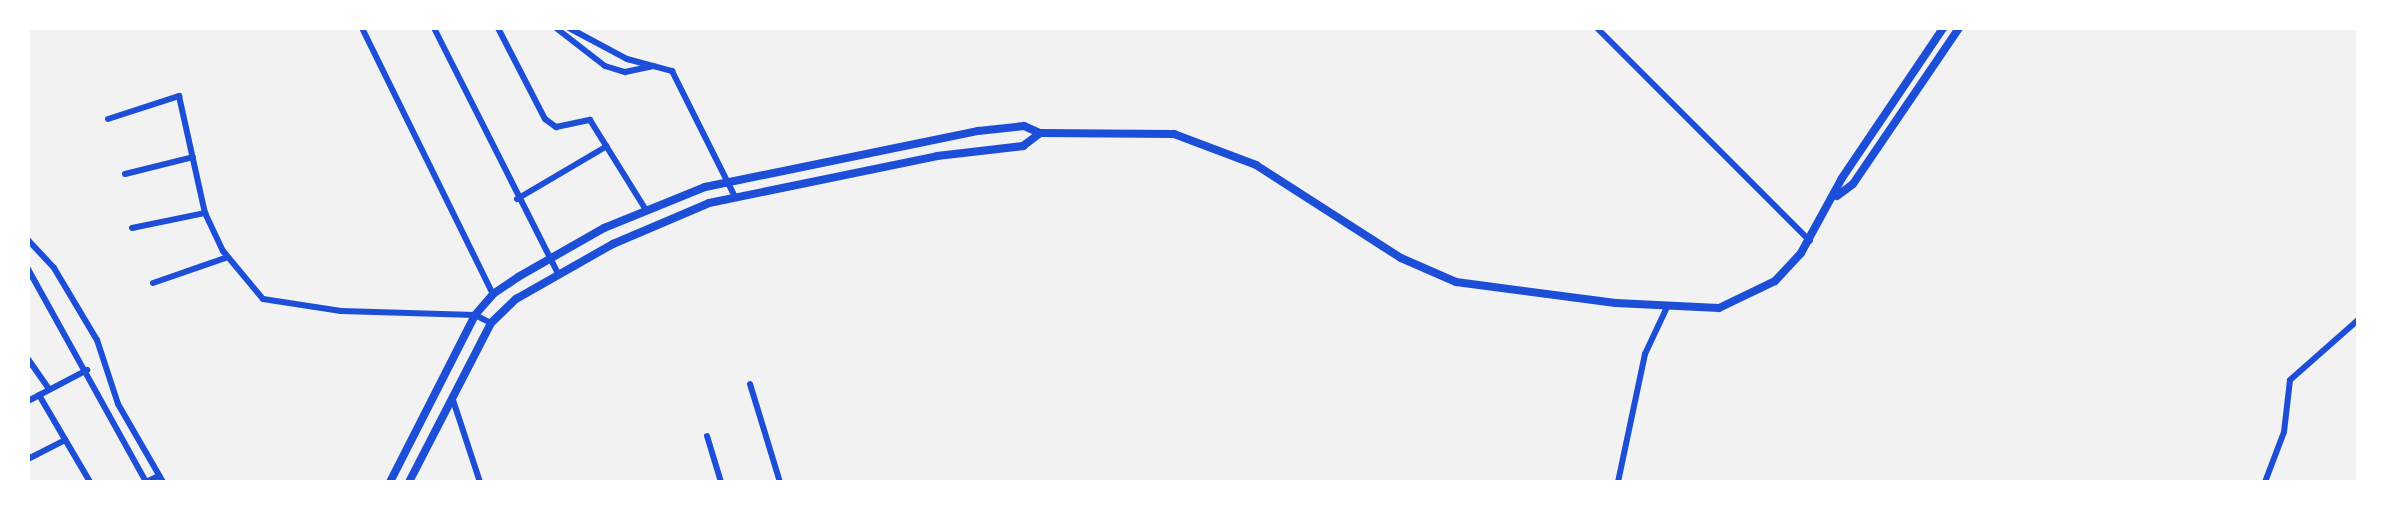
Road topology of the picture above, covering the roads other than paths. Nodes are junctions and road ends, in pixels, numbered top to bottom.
1 (362, 28) edge
2 (434, 28) edge
3 (498, 28) edge
4 (556, 28) edge
5 (569, 28) edge
6 (1597, 28) edge
7 (1943, 28) edge
8 (1959, 28) edge
9 (656, 65) junction
10 (108, 118) dead end
11 (1040, 133) junction
12 (607, 146) junction
13 (193, 157) junction
14 (125, 174) dead end
15 (729, 181) junction
16 (735, 197) junction
17 (1836, 197) junction
18 (517, 199) junction
19 (646, 210) junction
20 (205, 213) junction
21 (132, 228) dead end
22 (29, 240) edge
23 (1810, 241) junction
24 (228, 257) junction
25 (550, 260) junction
26 (28, 269) edge
27 (559, 275) junction
28 (153, 284) dead end
29 (492, 294) junction
30 (1667, 307) junction
31 (475, 315) junction
32 (2358, 320) edge
33 (491, 323) junction
34 (28, 359) edge
35 (87, 370) junction
36 (750, 384) dead end
37 (49, 390) junction
38 (39, 395) junction
39 (452, 397) junction
40 (28, 400) edge
41 (707, 436) dead end
42 (65, 440) junction
43 (28, 459) edge
44 (161, 479) edge
45 (90, 482) edge
46 (390, 482) edge
47 (410, 482) edge
48 (480, 482) edge
49 (721, 482) edge
50 (780, 482) edge
51 (1618, 482) edge
52 (2265, 482) edge

1 - 29 street
2 - 18 street
3 - 12 street
4 - 9 street
5 - 9 street
6 - 23 street
7 - 17 street
8 - 17 street
9 - 15 street
10 - 13 street
11 - 15 street
11 - 16 street
11 - 30 street
12 - 18 street
12 - 19 street
13 - 14 street
13 - 20 street
15 - 16 street
15 - 19 street
16 - 27 street
17 - 23 street
18 - 25 street
19 - 25 street
20 - 21 street
20 - 24 street
22 - 44 street
23 - 30 street
24 - 28 street
24 - 31 street
25 - 27 street
25 - 29 street
26 - 35 street
27 - 33 street
29 - 31 street
30 - 51 street
31 - 33 street
31 - 46 street
32 - 52 street
33 - 39 street
34 - 37 street
35 - 37 street
35 - 44 street
36 - 50 street
37 - 38 street
38 - 40 street
38 - 42 street
39 - 47 street
39 - 48 street
41 - 49 street
42 - 43 street
42 - 45 street

